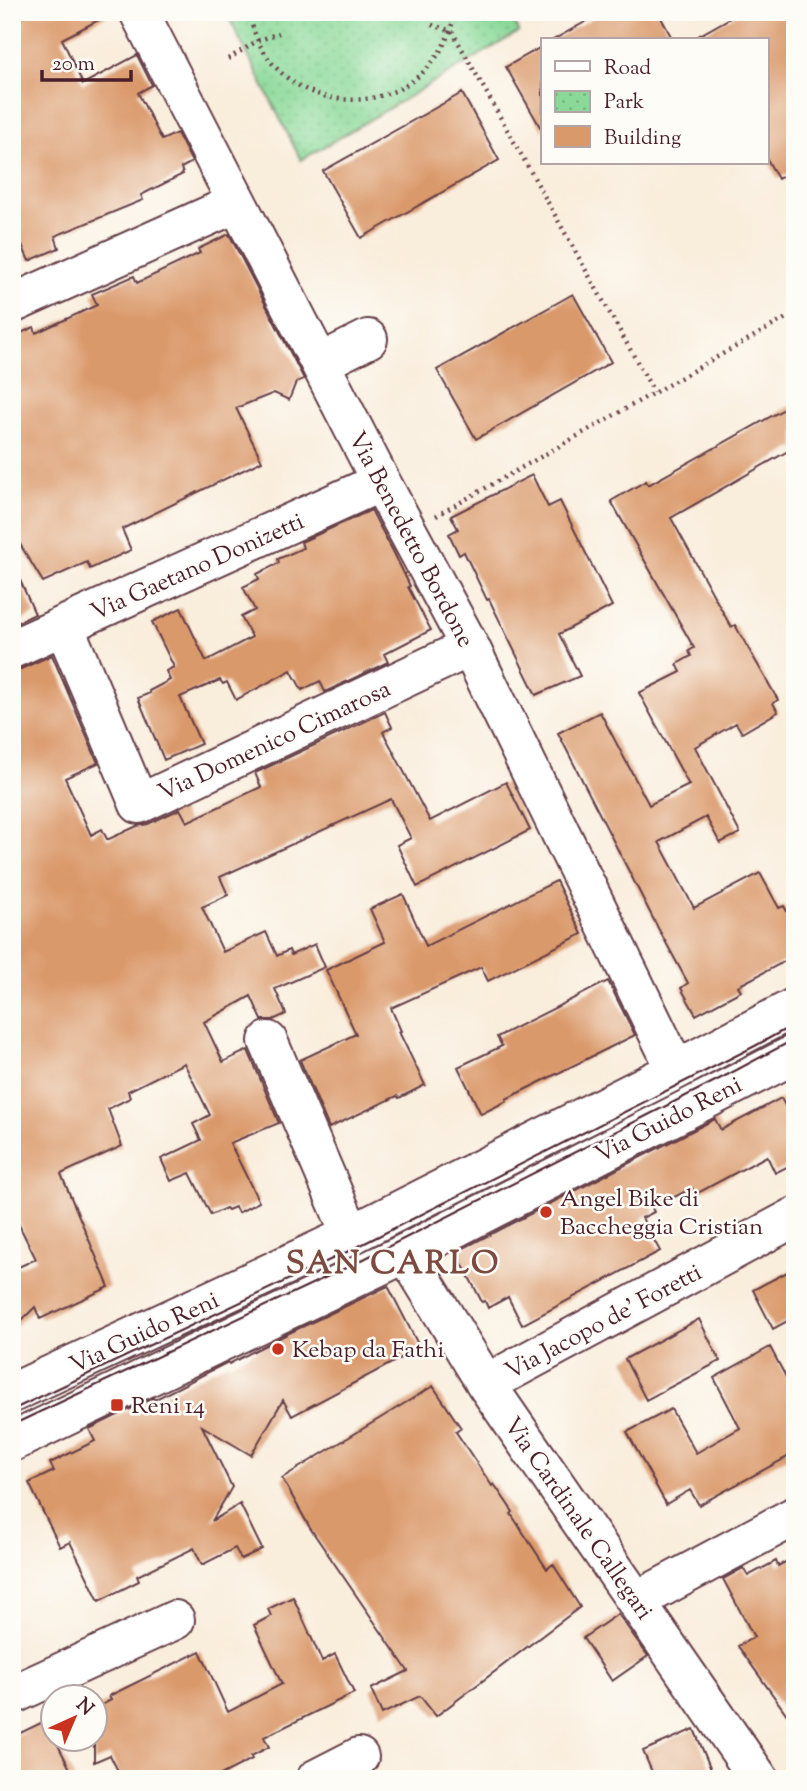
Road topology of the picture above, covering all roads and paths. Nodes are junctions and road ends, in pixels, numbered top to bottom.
1 (139, 12) edge
2 (248, 12) edge
3 (455, 12) edge
4 (432, 25) dead end
5 (452, 31) junction
6 (279, 33) dead end
7 (257, 41) junction
8 (228, 59) dead end
9 (237, 203) junction
10 (12, 304) edge
11 (795, 313) edge
12 (368, 339) dead end
13 (320, 363) junction
14 (654, 392) junction
15 (381, 482) junction
16 (409, 531) junction
17 (64, 626) junction
18 (470, 647) junction
19 (12, 649) edge
20 (795, 1007) edge
21 (268, 1041) dead end
22 (795, 1054) edge
23 (676, 1070) junction
24 (795, 1217) edge
25 (351, 1235) junction
26 (406, 1253) junction
27 (486, 1384) junction
28 (12, 1393) edge
29 (12, 1441) edge
30 (795, 1516) edge
31 (636, 1601) junction
32 (175, 1620) dead end
33 (12, 1695) edge
34 (359, 1757) dead end
35 (316, 1779) edge
36 (759, 1779) edge

1 - 9 street, Via Benedetto Bordone
2 - 7 path
3 - 5 path
4 - 5 path
5 - 7 path
5 - 14 path
6 - 7 path
7 - 8 path
9 - 10 street
9 - 13 street, Via Benedetto Bordone
11 - 14 path
12 - 13 street
13 - 15 street, Via Benedetto Bordone
14 - 16 path
15 - 16 street, Via Benedetto Bordone
15 - 17 street, Via Gaetano Donizetti
16 - 18 street, Via Benedetto Bordone
17 - 18 street, Via Domenico Cimarosa
17 - 19 street, Via Gaetano Donizetti
18 - 23 street, Via Benedetto Bordone
20 - 23 street, Via Guido Reni
21 - 25 street
22 - 26 street, Via Guido Reni
23 - 25 street, Via Guido Reni
24 - 27 street, Via Jacopo de' Foretti
25 - 28 street, Via Guido Reni
26 - 27 street, Via Cardinale Callegari
26 - 29 street, Via Guido Reni
27 - 31 street, Via Cardinale Callegari
30 - 31 street
31 - 36 street, Via Cardinale Callegari
32 - 33 street
34 - 35 street

